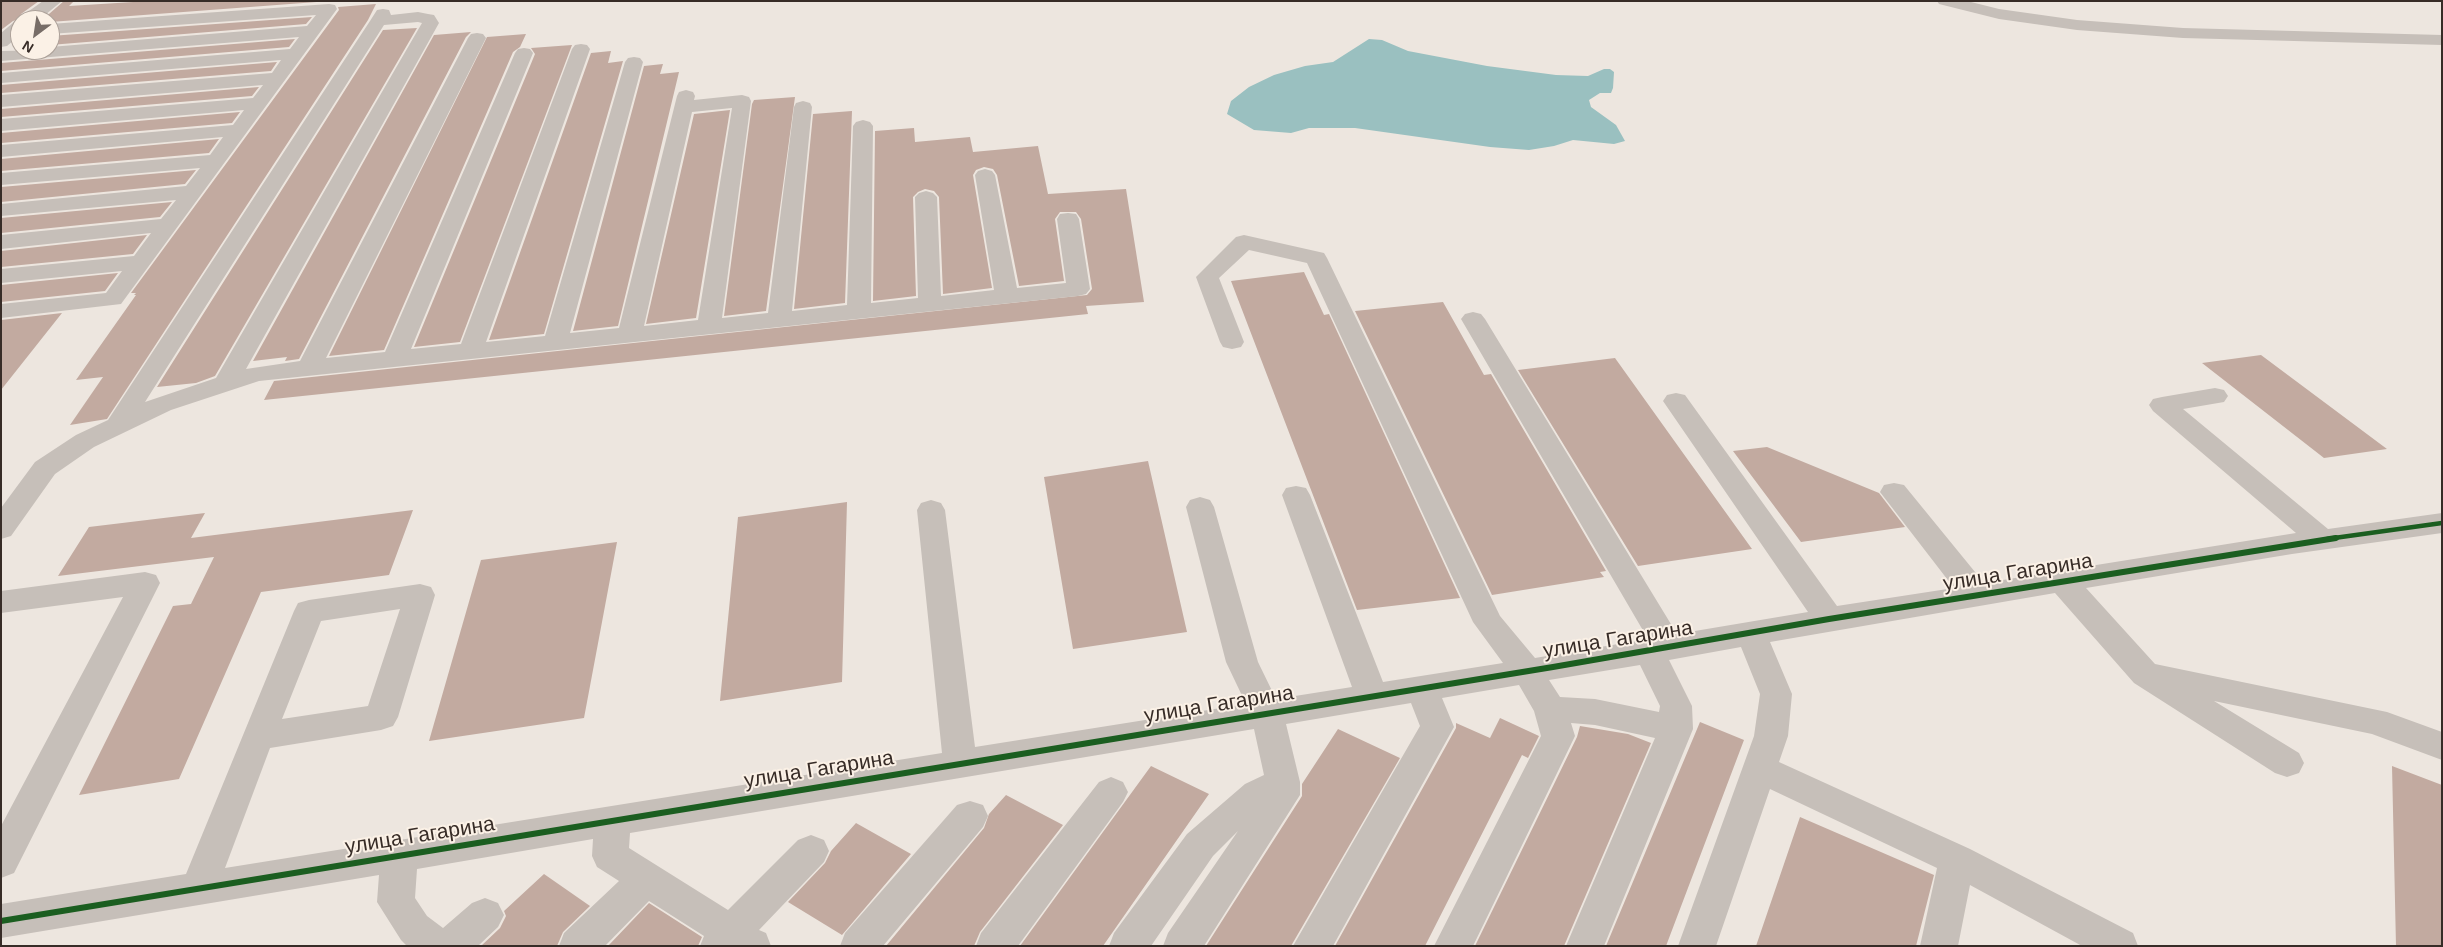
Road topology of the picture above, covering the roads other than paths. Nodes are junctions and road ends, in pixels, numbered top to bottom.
1 (54, 1) edge
2 (1945, 1) edge
3 (42, 10) edge
4 (60, 28) edge
5 (313, 31) junction
6 (477, 38) dead end
7 (2442, 40) edge
8 (581, 49) dead end
9 (524, 53) dead end
10 (296, 54) junction
11 (1, 56) edge
12 (634, 62) dead end
13 (1, 78) edge
14 (278, 78) junction
15 (1, 101) edge
16 (259, 103) junction
17 (803, 107) dead end
18 (1, 125) edge
19 (863, 126) dead end
20 (239, 130) junction
21 (1, 151) edge
22 (217, 160) junction
23 (985, 175) dead end
24 (1, 179) edge
25 (193, 192) junction
26 (926, 197) dead end
27 (1, 210) edge
28 (1068, 219) dead end
29 (168, 225) junction
30 (1, 242) edge
31 (141, 262) junction
32 (1, 276) edge
33 (1007, 296) junction
34 (930, 304) junction
35 (1, 311) edge
36 (859, 311) junction
37 (779, 319) junction
38 (1473, 320) dead end
39 (709, 326) junction
40 (630, 334) junction
41 (555, 342) junction
42 (1232, 342) dead end
43 (471, 350) junction
44 (395, 358) junction
45 (308, 366) junction
46 (225, 384) junction
47 (2215, 396) dead end
48 (1676, 401) dead end
49 (116, 426) junction
50 (1894, 492) dead end
51 (1296, 495) dead end
52 (1200, 507) dead end
53 (931, 510) dead end
54 (2442, 523) edge
55 (1, 529) edge
56 (2322, 540) junction
57 (2063, 582) junction
58 (1978, 596) junction
59 (1, 602) edge
60 (1829, 619) junction
61 (1751, 634) junction
62 (1659, 649) junction
63 (1527, 671) junction
64 (2145, 674) junction
65 (1422, 688) junction
66 (1372, 696) junction
67 (1550, 708) junction
68 (1267, 714) junction
69 (1676, 729) junction
70 (258, 736) junction
71 (2442, 746) edge
72 (960, 763) junction
73 (2287, 763) dead end
74 (1760, 769) junction
75 (1283, 782) junction
76 (1111, 792) dead end
77 (970, 816) dead end
78 (613, 821) junction
79 (811, 851) dead end
80 (399, 856) junction
81 (1957, 860) junction
82 (1, 862) edge
83 (647, 879) junction
84 (199, 888) junction
85 (485, 915) dead end
86 (1, 921) edge
87 (734, 941) edge
88 (436, 946) edge
89 (450, 946) edge
90 (578, 946) edge
91 (859, 946) edge
92 (995, 946) edge
93 (1128, 946) edge
94 (1182, 946) edge
95 (1312, 946) edge
96 (1453, 946) edge
97 (1584, 946) edge
98 (1697, 946) edge
99 (1939, 946) edge
100 (2119, 946) edge

1 - 3 street
2 - 7 street
4 - 5 street
5 - 10 street
5 - 11 street
6 - 45 street
8 - 43 street
9 - 44 street
10 - 13 street
10 - 14 street
12 - 41 street
14 - 15 street
14 - 16 street
16 - 18 street
16 - 20 street
17 - 37 street
19 - 36 street
20 - 21 street
20 - 22 street
22 - 24 street
22 - 25 street
23 - 33 street
25 - 27 street
25 - 29 street
26 - 34 street
28 - 33 street
29 - 30 street
29 - 31 street
31 - 32 street
31 - 35 street
33 - 34 street
34 - 36 street
36 - 37 street
37 - 39 street
38 - 62 street
39 - 40 street
39 - 40 street
40 - 41 street
41 - 43 street
42 - 63 street
43 - 44 street
44 - 45 street
45 - 46 street
46 - 49 street
46 - 49 street
47 - 56 street
48 - 60 street
49 - 55 street
50 - 58 street
51 - 66 street
52 - 68 street
53 - 72 street
54 - 56 street, улица Гагарина
56 - 57 street, улица Гагарина
57 - 58 street, улица Гагарина
57 - 64 street
58 - 60 street, улица Гагарина
59 - 82 street
60 - 61 street, улица Гагарина
61 - 62 street, улица Гагарина
61 - 74 street
62 - 63 street, улица Гагарина
62 - 69 street
63 - 65 street, улица Гагарина
63 - 67 street
64 - 71 street
64 - 73 street
65 - 66 street, улица Гагарина
65 - 95 street
66 - 68 street, улица Гагарина
67 - 69 street
67 - 96 street
68 - 72 street, улица Гагарина
68 - 75 street
69 - 97 street
70 - 70 street
70 - 84 street
72 - 78 street, улица Гагарина
74 - 81 street
74 - 98 street
75 - 93 street
75 - 94 street
76 - 92 street
77 - 91 street
78 - 80 street, улица Гагарина
78 - 83 street
79 - 87 street
80 - 84 street, улица Гагарина
80 - 88 street
81 - 99 street
81 - 100 street
83 - 87 street
83 - 90 street
84 - 86 street, улица Гагарина
85 - 89 street

